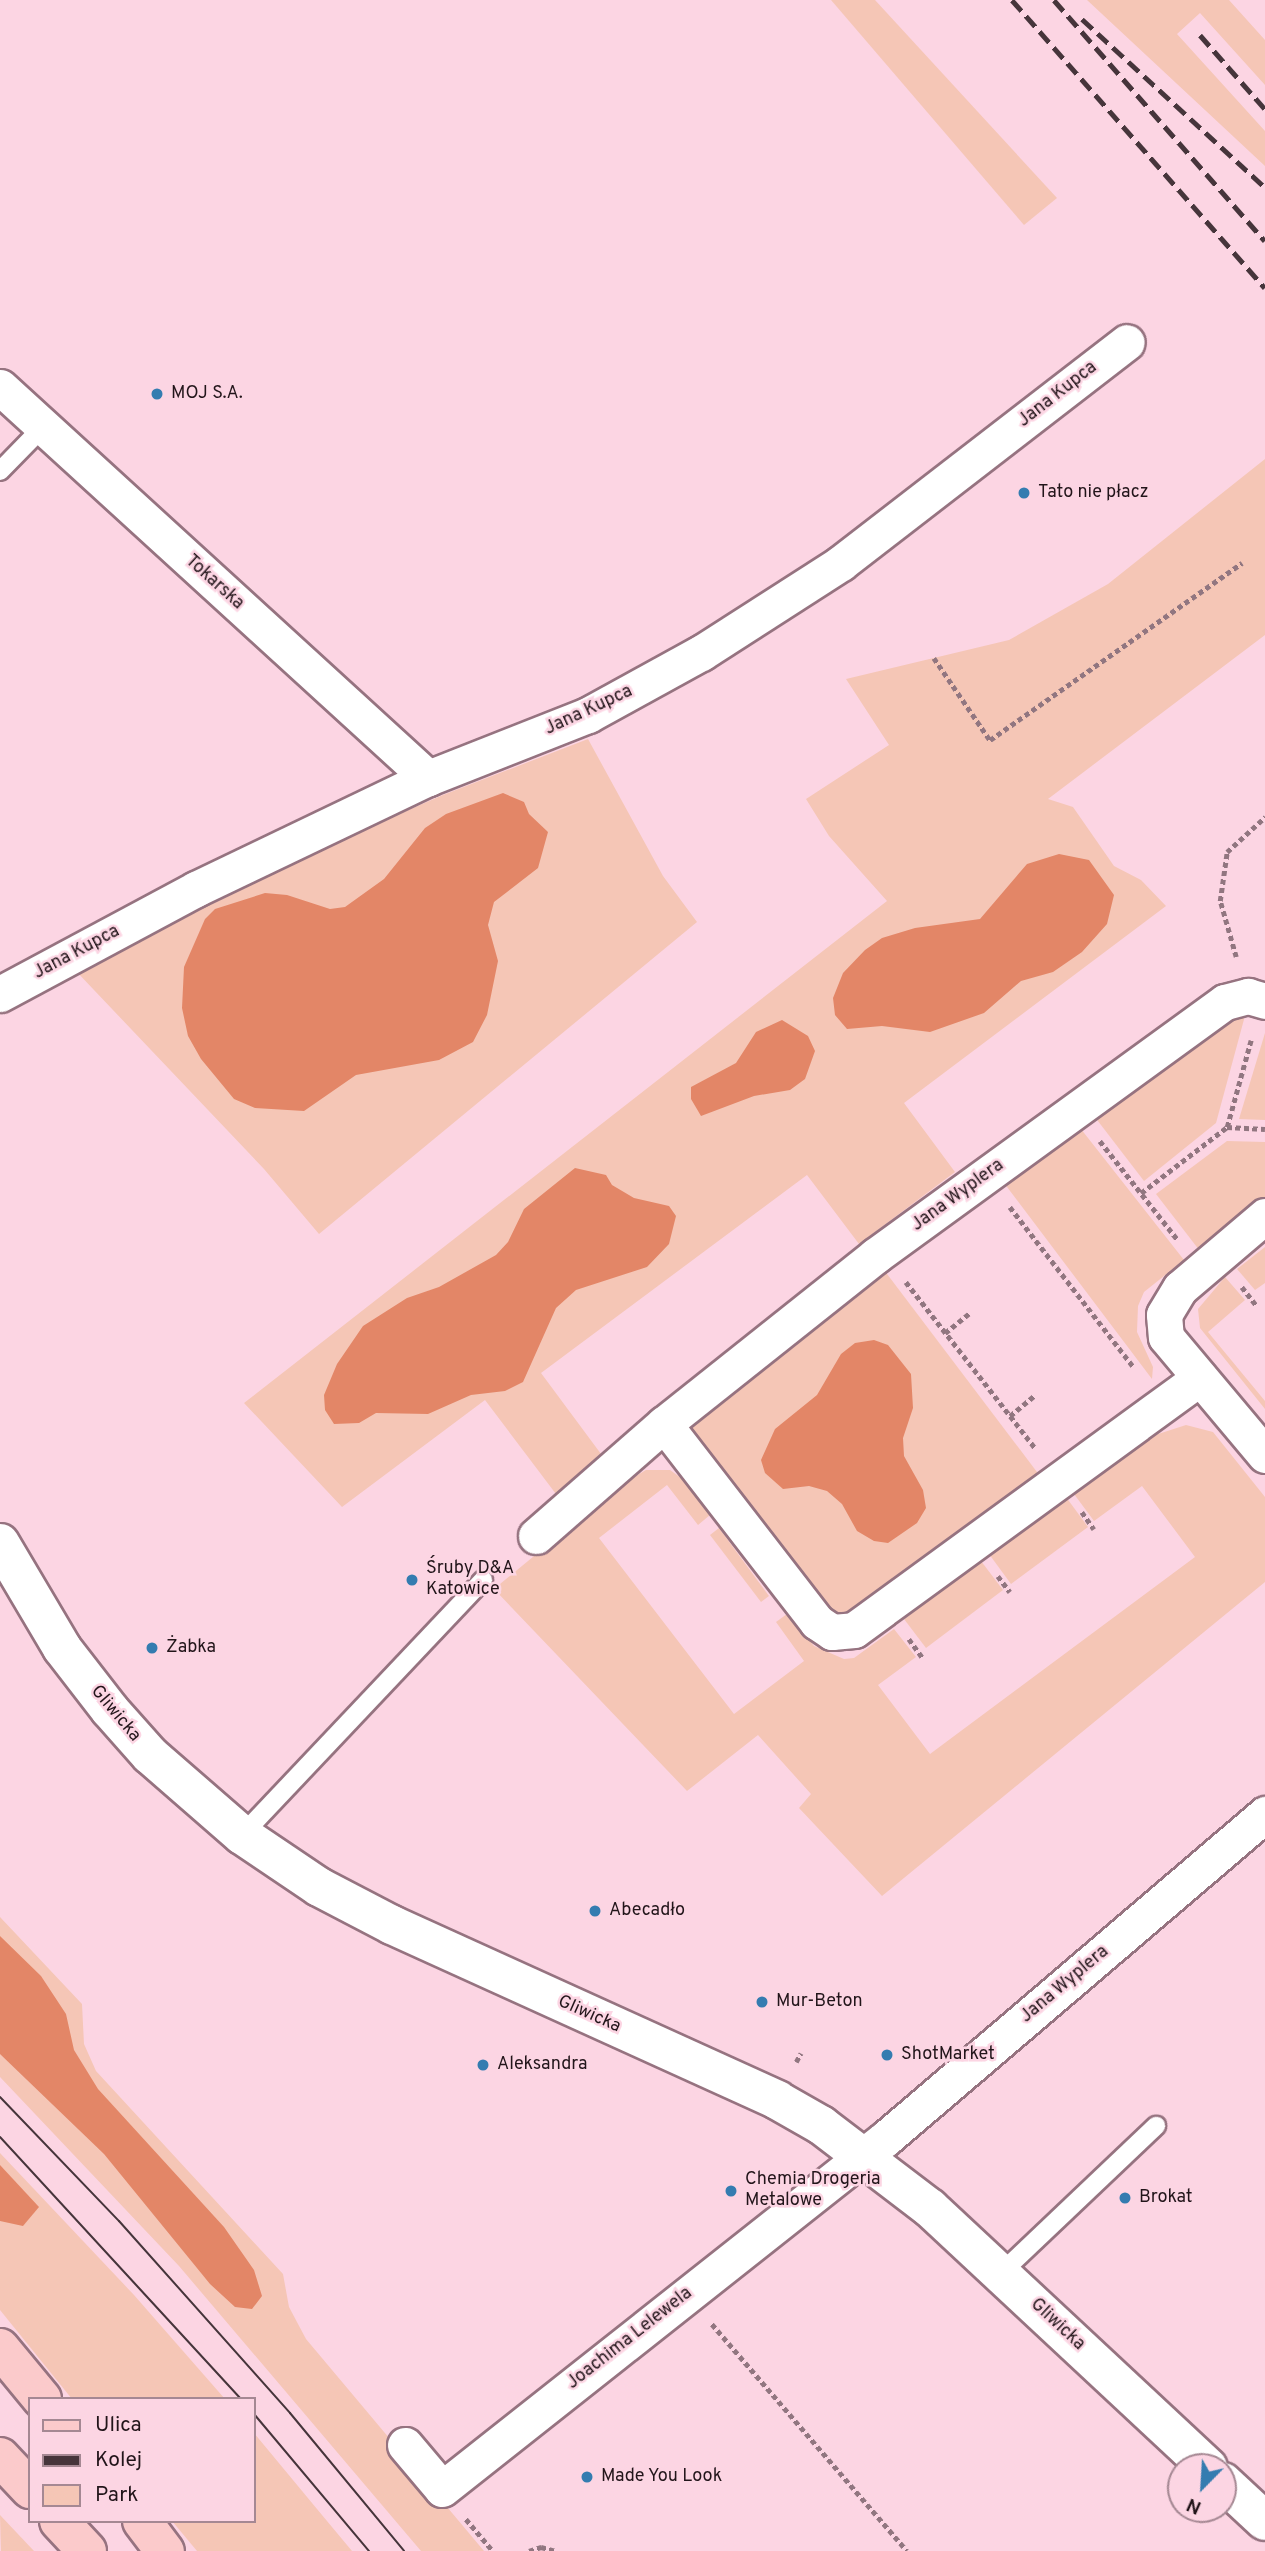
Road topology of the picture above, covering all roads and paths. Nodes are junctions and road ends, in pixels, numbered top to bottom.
1 (1127, 342) dead end
2 (0, 387) edge
3 (43, 426) junction
4 (0, 471) edge
5 (1241, 563) dead end
6 (934, 659) dead end
7 (428, 778) junction
8 (1265, 817) edge
9 (0, 994) edge
10 (1258, 999) edge
11 (1076, 1110) junction
12 (1227, 1127) junction
13 (1265, 1129) edge
14 (986, 1175) junction
15 (1141, 1193) junction
16 (1265, 1216) edge
17 (882, 1251) junction
18 (1201, 1270) junction
19 (971, 1312) dead end
20 (945, 1333) junction
21 (1200, 1378) junction
22 (1035, 1395) dead end
23 (1164, 1405) junction
24 (1010, 1416) junction
25 (664, 1424) junction
26 (1265, 1455) edge
27 (1060, 1480) junction
28 (536, 1536) dead end
29 (0, 1543) edge
30 (483, 1580) dead end
31 (1265, 1814) edge
32 (242, 1835) junction
33 (1156, 2126) dead end
34 (864, 2154) junction
35 (1002, 2273) junction
36 (687, 2295) junction
37 (0, 2348) edge
38 (40, 2397) edge
39 (405, 2445) dead end
40 (1193, 2453) edge
41 (0, 2457) edge
42 (28, 2487) edge
43 (1237, 2495) edge
44 (1265, 2521) edge
45 (61, 2523) edge
46 (144, 2523) edge
47 (87, 2551) edge
48 (165, 2551) edge
49 (529, 2551) edge
50 (556, 2551) edge
51 (907, 2551) edge

1 - 7 street, Jana Kupca
2 - 3 street, Tokarska
3 - 4 lane
3 - 7 street, Tokarska
5 - 6 path
7 - 9 street, Jana Kupca
8 - 10 path
10 - 11 street, Jana Wyplera
10 - 12 path
11 - 14 street, Jana Wyplera
11 - 15 path
12 - 13 path
12 - 15 path
14 - 17 street, Jana Wyplera
14 - 23 path
15 - 18 path
16 - 18 street
17 - 20 path
17 - 25 street, Jana Wyplera
18 - 21 street
19 - 20 path
20 - 24 path
21 - 23 street
21 - 26 street
22 - 24 path
23 - 27 street
24 - 27 path
25 - 27 street
25 - 28 street, Jana Wyplera
29 - 32 street, Gliwicka
30 - 32 lane
31 - 34 street, Jana Wyplera
32 - 34 street, Gliwicka
33 - 35 lane
34 - 35 street, Gliwicka
34 - 36 street, Joachima Lelewela
35 - 40 street, Gliwicka
36 - 39 street, Joachima Lelewela
36 - 51 path
37 - 38 main road
41 - 42 main road
43 - 44 street
45 - 47 main road
46 - 48 main road
49 - 50 path

